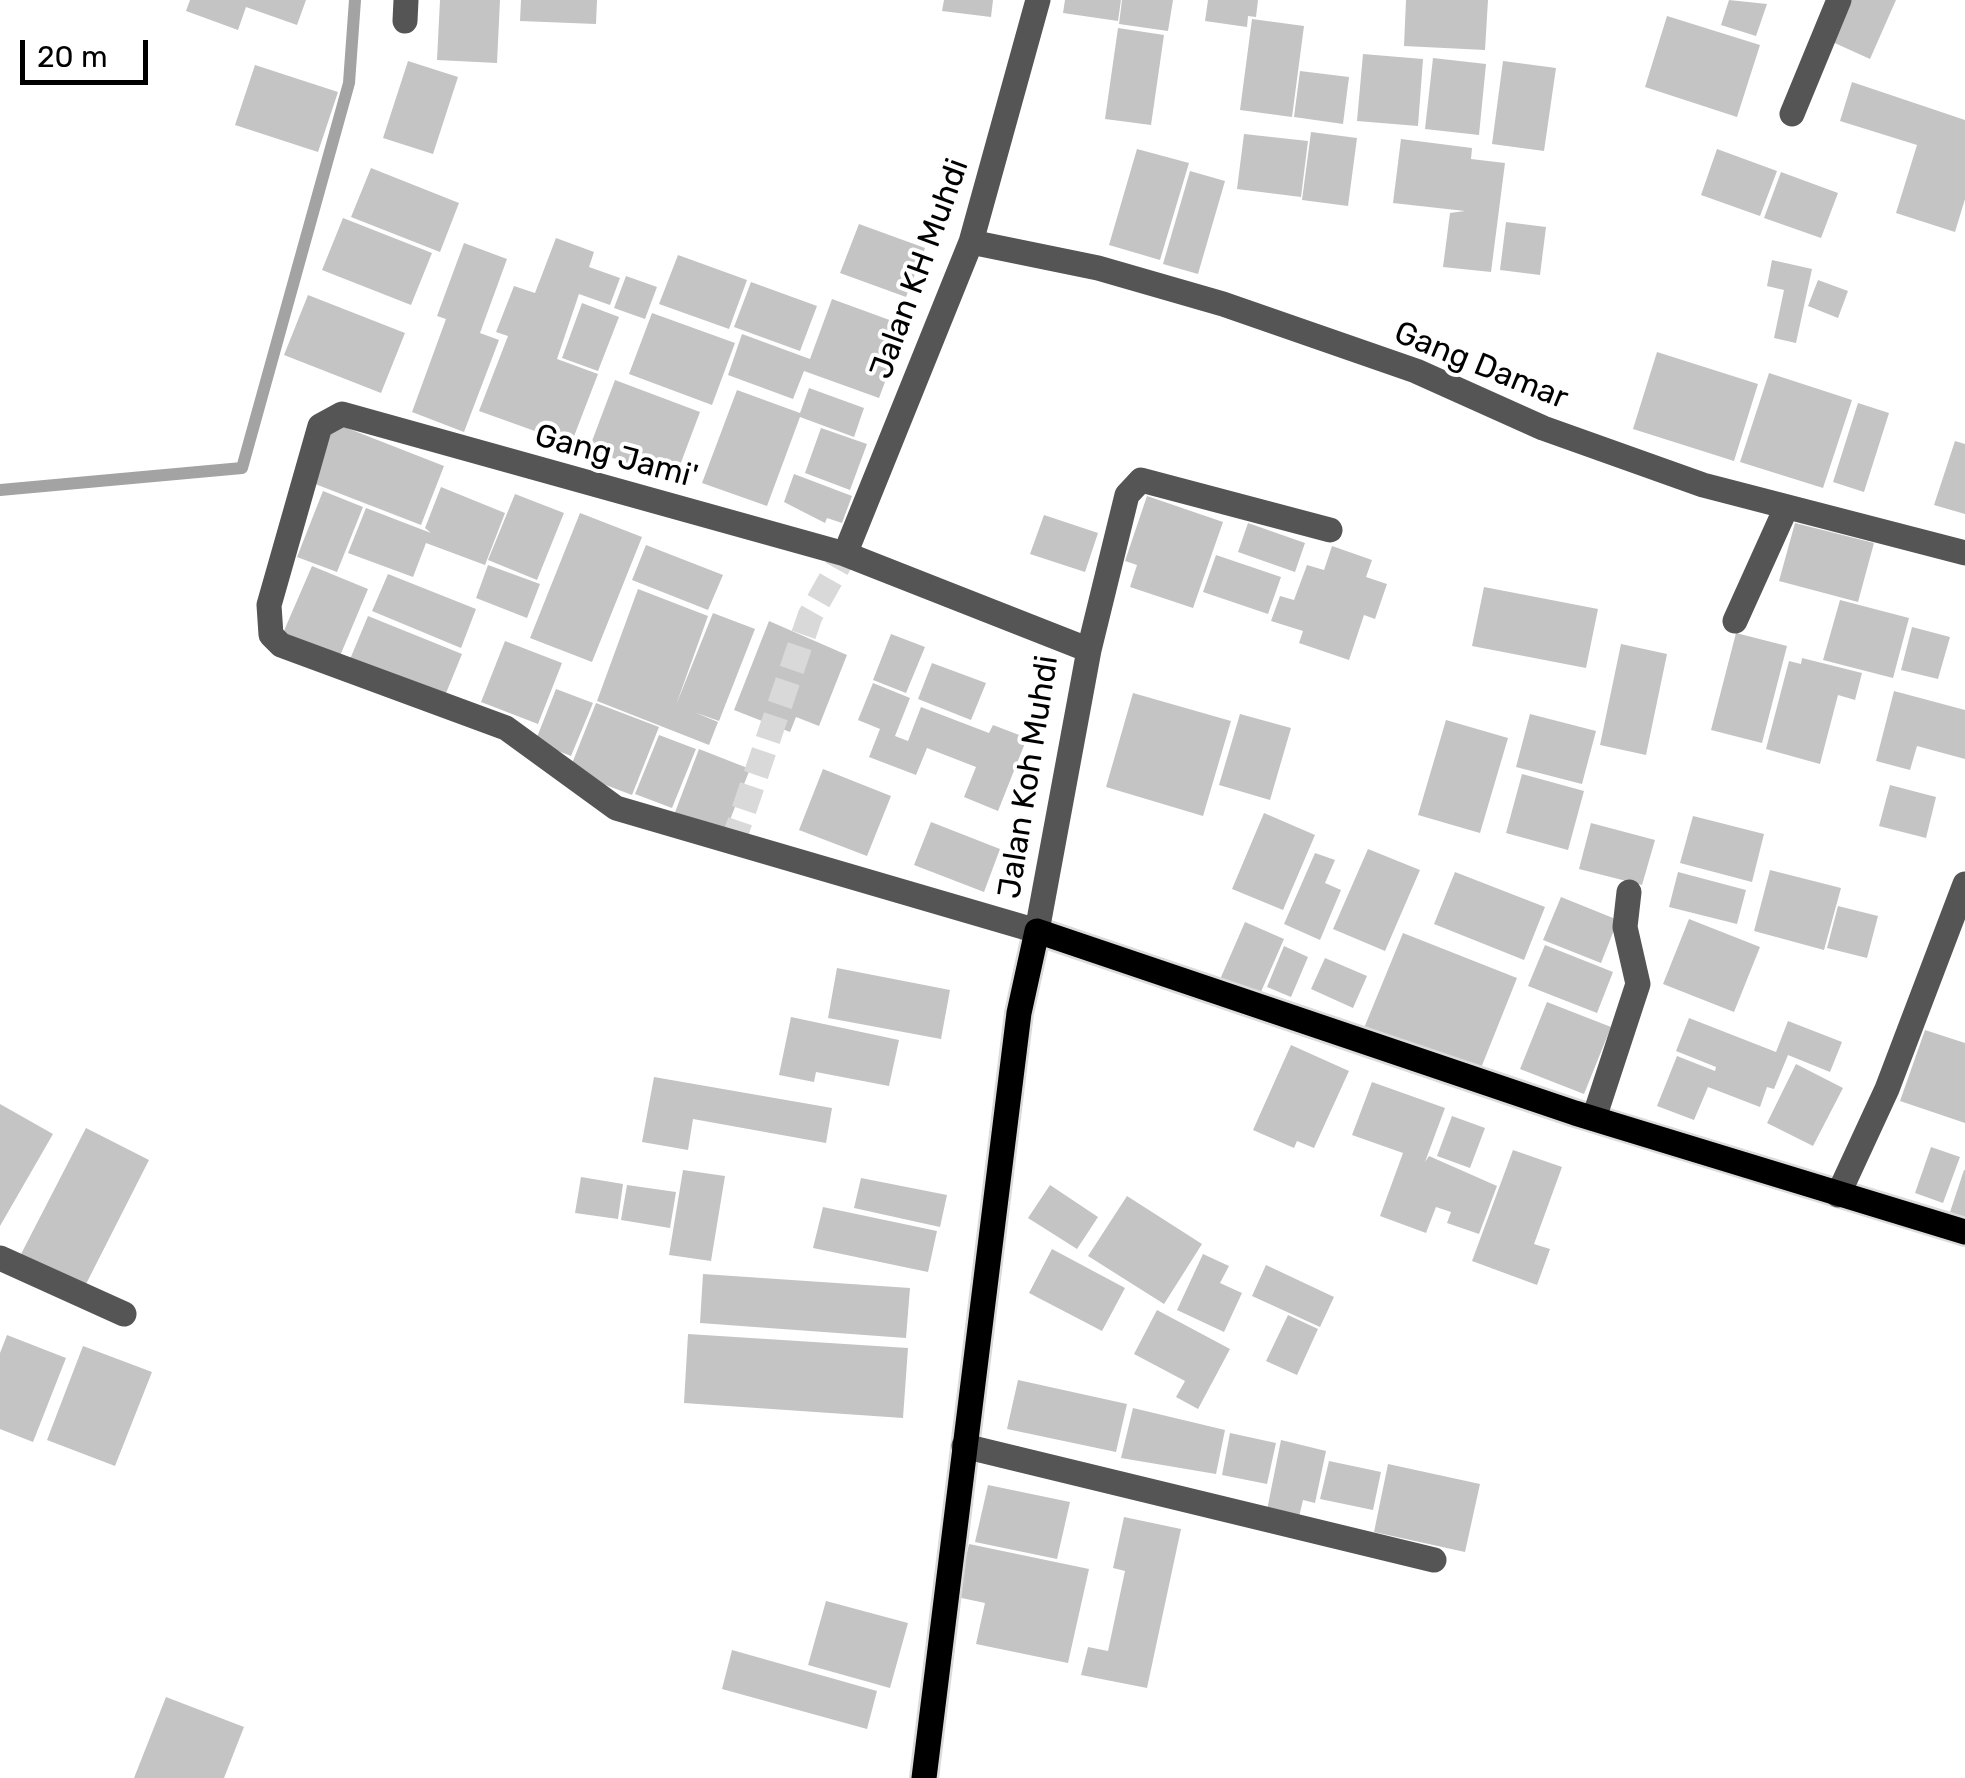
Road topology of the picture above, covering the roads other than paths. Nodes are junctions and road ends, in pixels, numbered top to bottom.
1 (1038, 0) edge
2 (1839, 0) edge
3 (1792, 114) dead end
4 (972, 242) junction
5 (1786, 508) junction
6 (1330, 530) dead end
7 (1965, 553) edge
8 (844, 554) junction
9 (1735, 621) dead end
10 (1088, 650) junction
11 (1965, 884) edge
12 (1629, 892) dead end
13 (1038, 932) junction
14 (1594, 1118) junction
15 (1838, 1194) junction
16 (1965, 1232) edge
17 (0, 1258) edge
18 (124, 1314) dead end
19 (964, 1446) junction
20 (1434, 1560) dead end
21 (924, 1778) edge

1 - 4 street, Jalan KH Muhdi
2 - 3 street
4 - 5 street, Gang Damar
4 - 8 street, Jalan KH Muhdi
5 - 7 street, Gang Damar
5 - 9 street
6 - 10 street
8 - 10 street, Jalan Koh Muhdi
8 - 13 street, Gang Jami'
10 - 13 street, Jalan Koh Muhdi
11 - 15 street
12 - 14 street
13 - 14 main road
13 - 19 main road
14 - 15 main road
15 - 16 main road
17 - 18 street
19 - 20 street
19 - 21 main road

